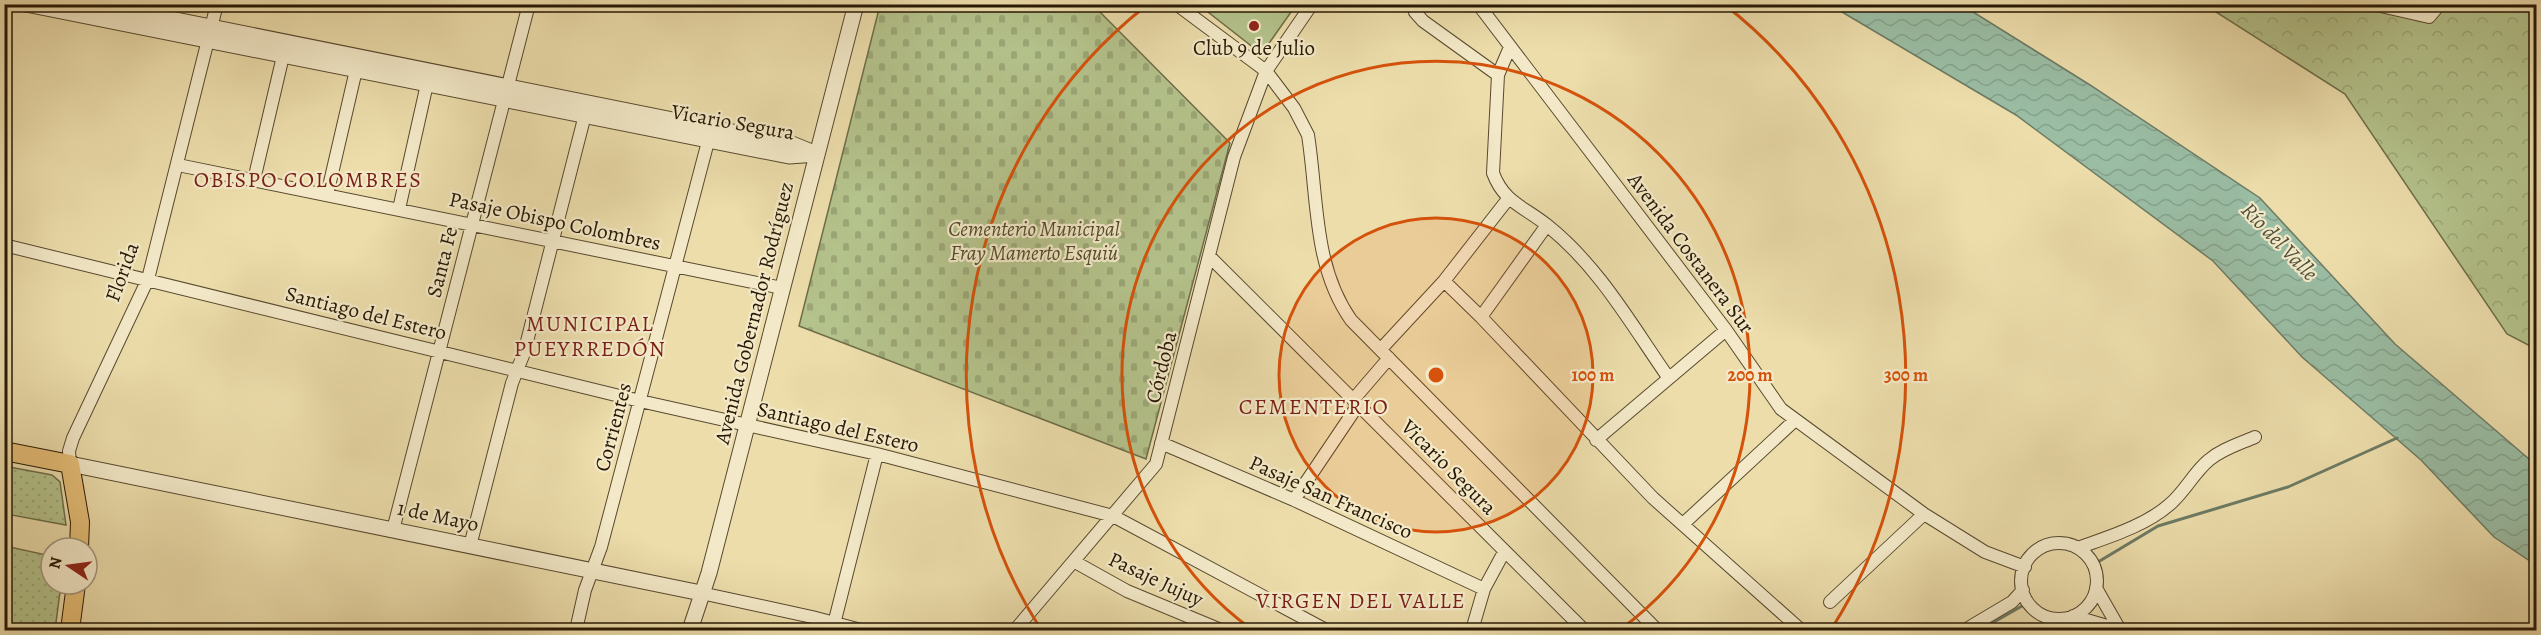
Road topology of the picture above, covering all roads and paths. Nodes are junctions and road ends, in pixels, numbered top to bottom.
1 (26, 4) edge
2 (96, 4) edge
3 (217, 4) edge
4 (529, 4) edge
5 (856, 4) edge
6 (1176, 4) edge
7 (1312, 4) edge
8 (1418, 4) edge
9 (1478, 4) edge
10 (2372, 4) edge
11 (2440, 4) edge
12 (209, 34) junction
13 (1510, 47) junction
14 (283, 56) junction
15 (357, 70) junction
16 (1266, 71) junction
17 (1498, 75) junction
18 (428, 84) junction
19 (506, 93) junction
20 (586, 109) junction
21 (710, 134) junction
22 (817, 154) junction
23 (178, 165) junction
24 (254, 180) junction
25 (327, 195) junction
26 (1508, 199) junction
27 (399, 209) junction
28 (472, 224) junction
29 (1547, 225) junction
30 (553, 240) junction
31 (4, 245) edge
32 (1209, 256) junction
33 (675, 266) junction
34 (148, 279) junction
35 (1444, 281) junction
36 (782, 288) junction
37 (1481, 317) junction
38 (1726, 330) junction
39 (440, 352) junction
40 (1385, 354) junction
41 (517, 370) junction
42 (1668, 377) junction
43 (640, 401) junction
44 (1355, 402) junction
45 (1794, 421) junction
46 (747, 426) junction
47 (2255, 437) dead end
48 (1596, 440) junction
49 (1161, 443) junction
50 (4, 451) edge
51 (877, 454) junction
52 (70, 464) junction
53 (1294, 500) junction
54 (1923, 514) junction
55 (1113, 516) junction
56 (1683, 524) junction
57 (393, 530) junction
58 (79, 536) edge
59 (470, 546) junction
60 (2078, 548) junction
61 (1504, 552) junction
62 (1075, 562) junction
63 (2025, 567) junction
64 (592, 571) junction
65 (2096, 588) junction
66 (1484, 589) junction
67 (2023, 590) junction
68 (701, 593) junction
69 (74, 596) edge
70 (1830, 602) dead end
71 (2079, 617) junction
72 (834, 624) junction
73 (1311, 627) edge
74 (1578, 628) edge
75 (70, 630) edge
76 (576, 630) edge
77 (690, 630) edge
78 (861, 630) edge
79 (1015, 630) edge
80 (1221, 630) edge
81 (1326, 630) edge
82 (1473, 630) edge
83 (1657, 630) edge
84 (1801, 630) edge
85 (1965, 630) edge
86 (2076, 630) edge
87 (2120, 630) edge

1 - 12 street, Vicario Segura
2 - 12 street, Vicario Segura
3 - 12 street, Florida
4 - 19 street, Santa Fe
5 - 22 street, Avenida Gobernador Rodríguez
6 - 16 street
7 - 16 street, Córdoba
8 - 17 street
9 - 13 street, Avenida Costanera Sur
10 - 11 street
12 - 14 street, Vicario Segura
12 - 19 street, Vicario Segura
12 - 23 street, Florida
13 - 17 street
13 - 38 street, Avenida Costanera Sur
14 - 15 street, Vicario Segura
14 - 24 street
15 - 18 street, Vicario Segura
15 - 25 street
16 - 32 street, Córdoba
16 - 40 street
17 - 26 street
18 - 19 street, Vicario Segura
18 - 27 street
19 - 20 street, Vicario Segura
19 - 28 street, Santa Fe
20 - 21 street, Vicario Segura
20 - 30 street
21 - 22 street, Vicario Segura
21 - 33 street, Corrientes
22 - 36 street, Avenida Gobernador Rodríguez
23 - 24 street, Pasaje Obispo Colombres
23 - 34 street, Florida
24 - 25 street, Pasaje Obispo Colombres
25 - 27 street, Pasaje Obispo Colombres
26 - 29 street
26 - 35 street
27 - 28 street, Pasaje Obispo Colombres
28 - 30 street, Pasaje Obispo Colombres
28 - 39 street, Santa Fe
29 - 37 street
29 - 42 street
30 - 33 street, Pasaje Obispo Colombres
30 - 41 street
31 - 34 street, Santiago del Estero
32 - 44 street, Vicario Segura
32 - 49 street, Córdoba
33 - 36 street, Pasaje Obispo Colombres
33 - 43 street, Corrientes
34 - 39 street, Santiago del Estero
34 - 52 street, Florida
35 - 37 street
35 - 40 street
36 - 46 street, Avenida Gobernador Rodríguez
37 - 48 street
38 - 42 street
38 - 45 street, Avenida Costanera Sur
39 - 41 street, Santiago del Estero
39 - 57 street, Santa Fe
40 - 44 street
40 - 83 street
41 - 43 street, Santiago del Estero
41 - 59 street
42 - 48 street
43 - 46 street, Santiago del Estero
43 - 64 street, Corrientes
44 - 53 street
44 - 61 street, Vicario Segura
45 - 54 street, Avenida Costanera Sur
45 - 56 street
46 - 51 street, Santiago del Estero
46 - 68 street, Avenida Gobernador Rodríguez
47 - 60 street
48 - 56 street
49 - 53 street, Pasaje San Francisco
49 - 55 street, Córdoba
50 - 52 main road, 1 de Mayo
51 - 55 street, Santiago del Estero
51 - 72 street
52 - 57 street, 1 de Mayo
52 - 58 main road, Florida
53 - 66 street, Pasaje San Francisco
54 - 63 street, Avenida Costanera Sur
54 - 70 street
55 - 62 street, Córdoba
55 - 73 street, Santiago del Estero
56 - 84 street
57 - 59 street, 1 de Mayo
59 - 64 street, 1 de Mayo
60 - 63 street
60 - 65 street
61 - 66 street
61 - 74 street, Vicario Segura
62 - 79 street, Córdoba
62 - 80 street, Pasaje Jujuy
63 - 67 street
64 - 68 street, 1 de Mayo
64 - 76 street, Corrientes
65 - 71 street
65 - 87 street
66 - 82 street
67 - 71 street
67 - 85 street
68 - 72 street, 1 de Mayo
68 - 77 street, Avenida Gobernador Rodríguez
69 - 75 main road
71 - 86 street
71 - 87 street
72 - 78 street, 1 de Mayo
73 - 81 street, Santiago del Estero

